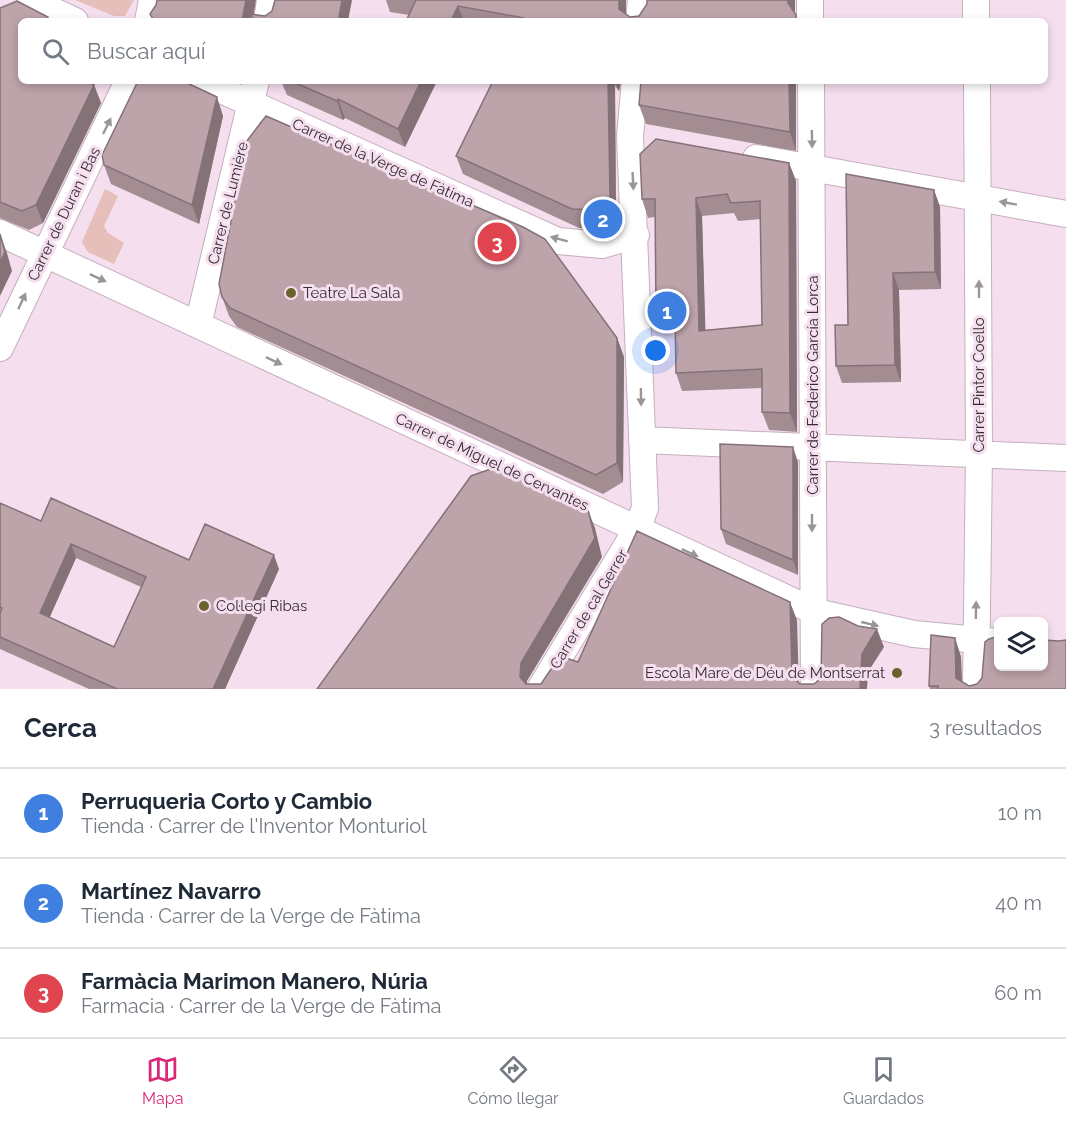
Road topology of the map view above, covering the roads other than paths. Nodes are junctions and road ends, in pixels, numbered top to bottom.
1 (30, 0) edge
2 (152, 0) edge
3 (270, 0) edge
4 (641, 0) edge
5 (810, 0) edge
6 (976, 0) edge
7 (69, 18) edge
8 (149, 18) edge
9 (267, 18) edge
10 (639, 18) edge
11 (810, 18) edge
12 (976, 18) edge
13 (127, 84) edge
14 (214, 84) edge
15 (635, 84) edge
16 (811, 84) edge
17 (977, 84) edge
18 (254, 93) edge
19 (733, 154) edge
20 (813, 168) junction
21 (978, 198) junction
22 (1066, 214) edge
23 (0, 234) edge
24 (636, 235) junction
25 (45, 254) junction
26 (198, 326) junction
27 (0, 348) edge
28 (642, 440) junction
29 (813, 448) junction
30 (980, 454) junction
31 (1066, 458) edge
32 (637, 529) junction
33 (812, 610) junction
34 (987, 642) edge
35 (540, 689) edge
36 (814, 689) edge
37 (976, 689) edge

1 - 7 street
2 - 8 street
3 - 9 street
4 - 10 street
5 - 11 street
6 - 12 street
25 -> 13 street, Carrer de Duran i Bas
14 - 18 street, Carrer de la Verge de Fàtima
15 -> 24 street, Carrer de cal Gerrer
16 -> 20 street, Carrer de Federico García Lorca
17 - 21 street, Carrer Pintor Coello
24 -> 18 street, Carrer de la Verge de Fàtima
18 - 26 street, Carrer de Lumière
19 - 20 street
20 - 21 street
20 - 29 street, Carrer de Federico García Lorca
22 -> 21 street
30 -> 21 street, Carrer Pintor Coello
23 - 25 street, Carrer de Miguel de Cervantes
24 -> 28 street, Carrer de cal Gerrer
25 -> 26 street, Carrer de Miguel de Cervantes
27 -> 25 street, Carrer de Duran i Bas
26 -> 32 street, Carrer de Miguel de Cervantes
28 - 29 street
28 - 32 street, Carrer de cal Gerrer
29 - 30 street
29 -> 33 street, Carrer de Federico García Lorca
30 - 31 street
34 -> 30 street, Carrer Pintor Coello
32 -> 33 street, Carrer de Miguel de Cervantes
32 - 35 street, Carrer de cal Gerrer
33 -> 34 street, Carrer de Miguel de Cervantes
33 - 36 street, Carrer de Federico García Lorca
34 - 37 street, Carrer Pintor Coello

